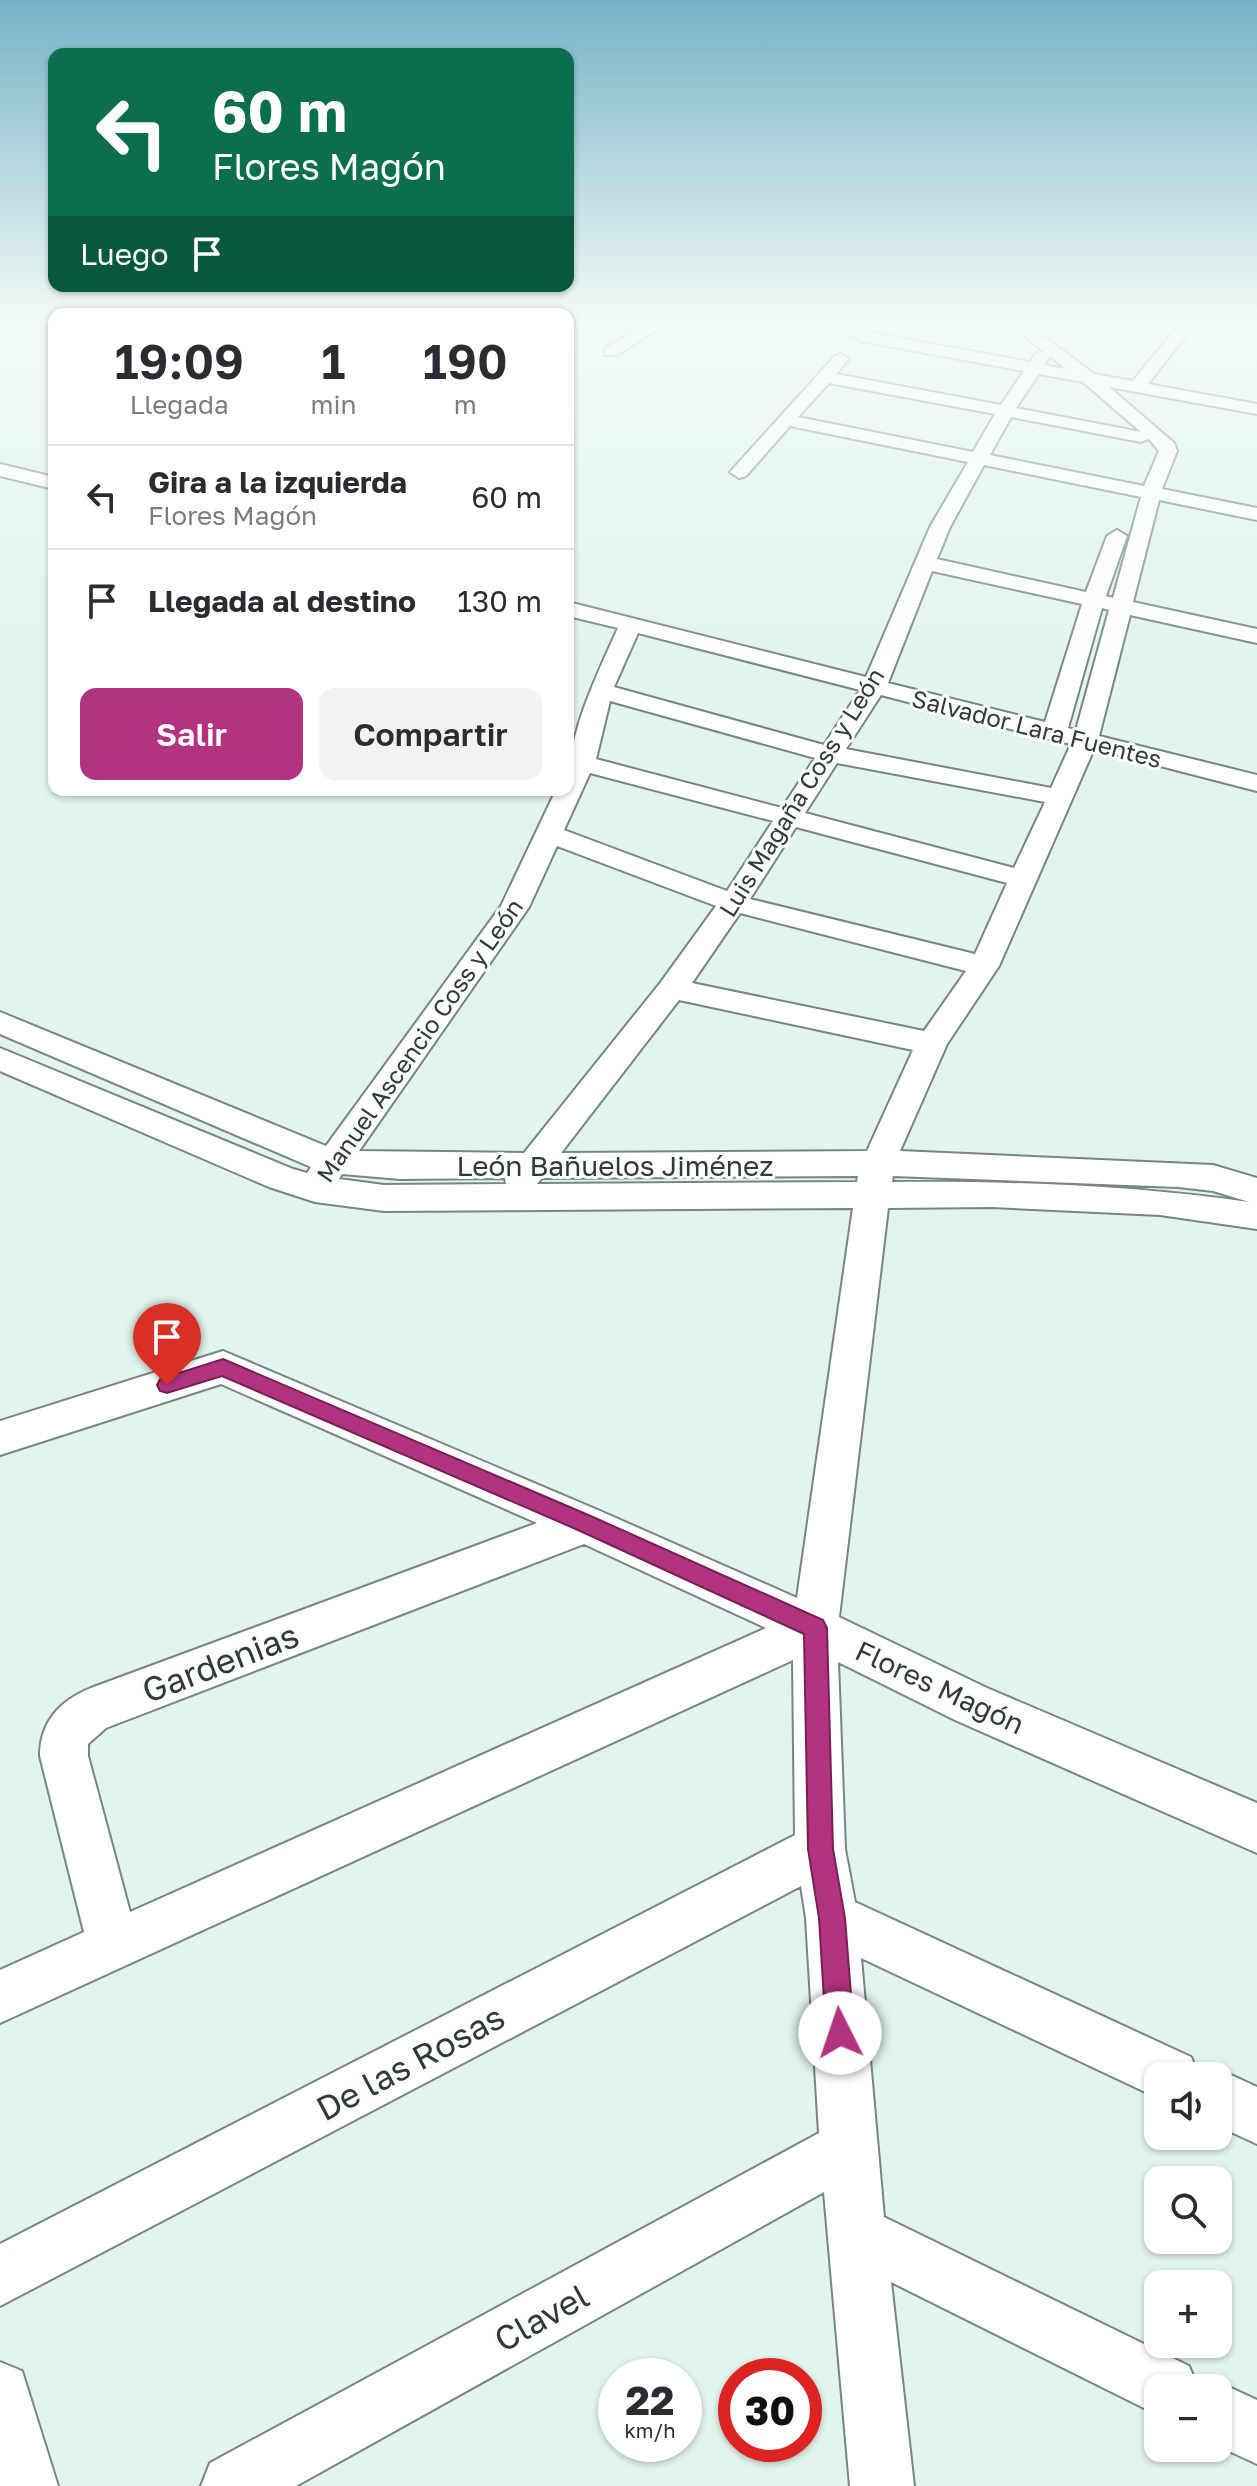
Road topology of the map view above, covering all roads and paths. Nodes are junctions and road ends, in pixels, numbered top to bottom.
1 (771, 437) edge
2 (873, 437) edge
3 (991, 437) edge
4 (1141, 437) edge
5 (1158, 437) edge
6 (980, 458) junction
7 (0, 470) edge
8 (739, 472) dead end
9 (48, 482) edge
10 (1144, 487) junction
11 (1256, 505) edge
12 (926, 563) junction
13 (1094, 600) junction
14 (1120, 606) junction
15 (574, 611) edge
16 (631, 625) junction
17 (1257, 636) edge
18 (874, 687) junction
19 (601, 691) junction
20 (1054, 733) junction
21 (1085, 741) junction
22 (830, 754) junction
23 (582, 763) junction
24 (574, 780) edge
25 (1257, 783) edge
26 (567, 796) edge
27 (1060, 797) junction
28 (787, 819) junction
29 (549, 834) junction
30 (1023, 879) junction
31 (733, 903) junction
32 (984, 966) junction
33 (672, 989) junction
34 (0, 1022) edge
35 (932, 1043) junction
36 (9, 1074) edge
37 (532, 1165) junction
38 (323, 1175) junction
39 (875, 1179) junction
40 (1257, 1191) edge
41 (1216, 1193) junction
42 (509, 1197) junction
43 (1257, 1216) edge
44 (0, 1438) edge
45 (585, 1524) junction
46 (815, 1628) junction
47 (1257, 1828) edge
48 (820, 1849) junction
49 (832, 1918) junction
50 (113, 1945) junction
51 (0, 1997) edge
52 (1144, 2063) edge
53 (1232, 2104) edge
54 (1257, 2116) edge
55 (848, 2148) junction
56 (858, 2235) junction
57 (0, 2276) edge
58 (1144, 2377) edge
59 (0, 2393) edge
60 (1232, 2420) edge
61 (1257, 2433) edge
62 (26, 2486) edge
63 (233, 2486) edge
64 (882, 2486) edge

1 - 8 street
2 - 6 street
3 - 6 street, Luis Magaña Coss y León
4 - 10 street
5 - 10 street
6 - 10 street
6 - 12 street, Luis Magaña Coss y León
7 - 9 street
10 - 11 street
10 - 13 street
10 - 14 street
12 - 13 street
12 - 18 street, Luis Magaña Coss y León
13 - 14 street
13 - 20 street
14 - 17 street
14 - 21 street
15 - 16 street, Salvador Lara Fuentes
16 - 18 street, Salvador Lara Fuentes
16 - 19 street, Manuel Ascencio Coss y León
18 - 20 street, Salvador Lara Fuentes
18 - 22 street, Luis Magaña Coss y León
19 - 22 street
19 - 23 street, Manuel Ascencio Coss y León
20 - 21 street, Salvador Lara Fuentes
21 - 25 street, Salvador Lara Fuentes
21 - 27 street
22 - 27 street
22 - 28 street, Luis Magaña Coss y León
23 - 24 street, Manuel Ascencio Coss y León
23 - 28 street
26 - 29 street, Manuel Ascencio Coss y León
27 - 30 street
28 - 30 street
28 - 31 street, Luis Magaña Coss y León
29 - 31 street
29 - 38 street, Manuel Ascencio Coss y León
30 - 32 street
31 - 32 street
31 - 33 street, Luis Magaña Coss y León
32 - 35 street
33 - 35 street
33 - 37 street, Luis Magaña Coss y León
34 - 38 street, León Bañuelos Jiménez
35 - 39 street
36 - 38 street, León Bañuelos Jiménez
37 - 38 street, León Bañuelos Jiménez
37 - 39 street, León Bañuelos Jiménez
37 - 42 street, Luis Magaña Coss y León
38 - 42 street, León Bañuelos Jiménez
39 - 41 street, León Bañuelos Jiménez
39 - 42 street, León Bañuelos Jiménez
39 - 46 street
40 - 41 street, León Bañuelos Jiménez
41 - 43 street, León Bañuelos Jiménez
44 - 45 street, Flores Magón
45 - 46 street, Flores Magón
45 - 50 street, Gardenias
46 - 47 street, Flores Magón
46 - 48 street
46 - 50 street
48 - 49 street
48 - 57 street, De las Rosas
49 - 52 street
49 - 55 street
50 - 51 street
53 - 54 street
55 - 56 street
55 - 63 street, Clavel
56 - 58 street
56 - 64 street
59 - 62 street
60 - 61 street

